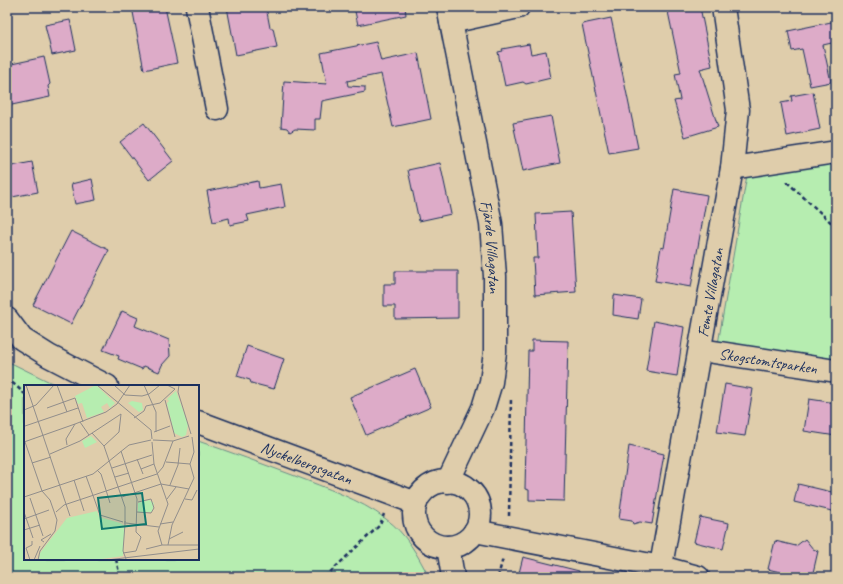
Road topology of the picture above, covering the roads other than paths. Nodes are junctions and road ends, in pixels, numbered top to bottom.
1 (197, 7) edge
2 (518, 7) edge
3 (723, 7) edge
4 (449, 14) edge
5 (217, 109) dead end
6 (836, 152) edge
7 (732, 168) junction
8 (7, 319) edge
9 (701, 350) junction
10 (836, 371) edge
11 (105, 385) edge
12 (199, 422) edge
13 (448, 482) junction
14 (416, 503) junction
15 (475, 531) junction
16 (448, 547) junction
17 (660, 572) edge
18 (453, 577) edge
19 (698, 577) edge

1 - 5 street
2 - 4 street
3 - 7 street, Femte Villagatan
4 - 13 street, Fjärde Villagatan
6 - 7 street
7 - 9 street, Femte Villagatan
8 - 11 street
9 - 10 street, Skogstomtsparken
9 - 17 street, Femte Villagatan
12 - 14 street, Nyckelbergsgatan
13 - 14 street
13 - 15 street
14 - 16 street
15 - 16 street
15 - 17 street
16 - 18 street
17 - 19 street

